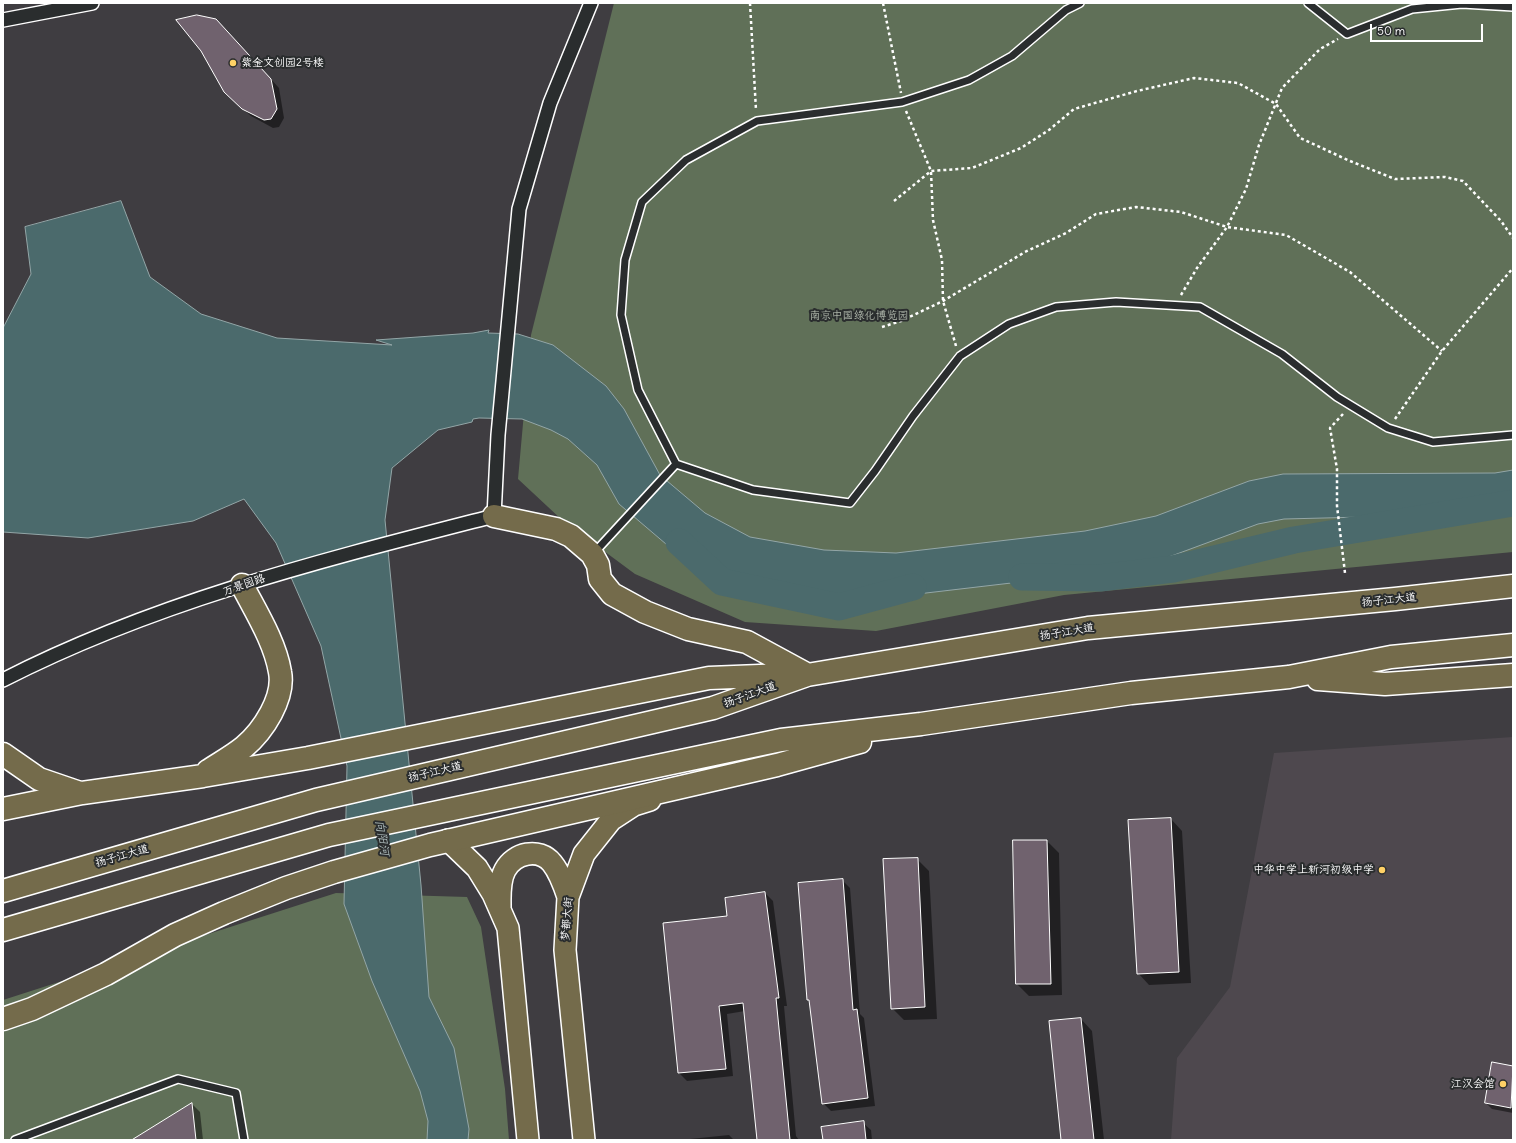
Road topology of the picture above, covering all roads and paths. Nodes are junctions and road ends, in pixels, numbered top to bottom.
1 (92, 3) edge
2 (591, 3) edge
3 (750, 3) edge
4 (883, 3) edge
5 (1080, 3) edge
6 (1308, 3) edge
7 (1513, 6) edge
8 (3, 20) edge
9 (1347, 34) junction
10 (902, 102) junction
11 (1276, 104) junction
12 (757, 121) junction
13 (931, 172) junction
14 (894, 201) dead end
15 (1227, 227) junction
16 (1513, 238) edge
17 (1513, 268) edge
18 (943, 301) junction
19 (1175, 306) junction
20 (882, 327) dead end
21 (1442, 351) junction
22 (960, 356) junction
23 (1343, 414) dead end
24 (1388, 428) junction
25 (1513, 435) edge
26 (676, 464) junction
27 (494, 516) junction
28 (592, 554) junction
29 (1345, 573) dead end
30 (242, 585) junction
31 (1513, 586) edge
32 (1513, 645) edge
33 (807, 674) junction
34 (1513, 676) edge
35 (1289, 677) junction
36 (3, 680) edge
37 (921, 724) junction
38 (3, 754) edge
39 (203, 776) junction
40 (714, 778) junction
41 (82, 793) junction
42 (3, 809) edge
43 (439, 842) junction
44 (3, 891) edge
45 (568, 897) junction
46 (500, 908) junction
47 (3, 930) edge
48 (3, 1019) edge
49 (15, 1140) edge
50 (244, 1140) edge
51 (528, 1140) edge
52 (584, 1140) edge

1 - 8 street
2 - 27 street
3 - 12 path
4 - 10 path
5 - 10 lane
6 - 9 lane
7 - 9 lane
9 - 11 path
10 - 12 lane
10 - 13 path
11 - 13 path
11 - 15 path
11 - 16 path
12 - 26 lane
13 - 14 path
13 - 18 path
15 - 18 path
15 - 19 path
15 - 21 path
17 - 21 path
18 - 20 path
18 - 22 path
19 - 22 lane
19 - 24 lane
21 - 24 path
22 - 26 lane
23 - 29 path
24 - 25 lane
26 - 28 lane
27 - 28 highway
27 - 30 street, 万景园路
28 - 33 highway
30 - 36 street, 万景园路
30 - 39 highway
31 - 33 highway, 扬子江大道
32 - 35 highway
33 - 39 highway
33 - 44 highway, 扬子江大道
34 - 35 highway
35 - 37 highway
37 - 40 highway
37 - 47 highway
38 - 41 highway
39 - 41 highway
40 - 43 highway
40 - 45 main road, 梦都大街
41 - 42 highway
43 - 46 main road
43 - 48 highway
45 - 46 main road
45 - 52 main road, 梦都大街
46 - 51 main road
49 - 50 lane

